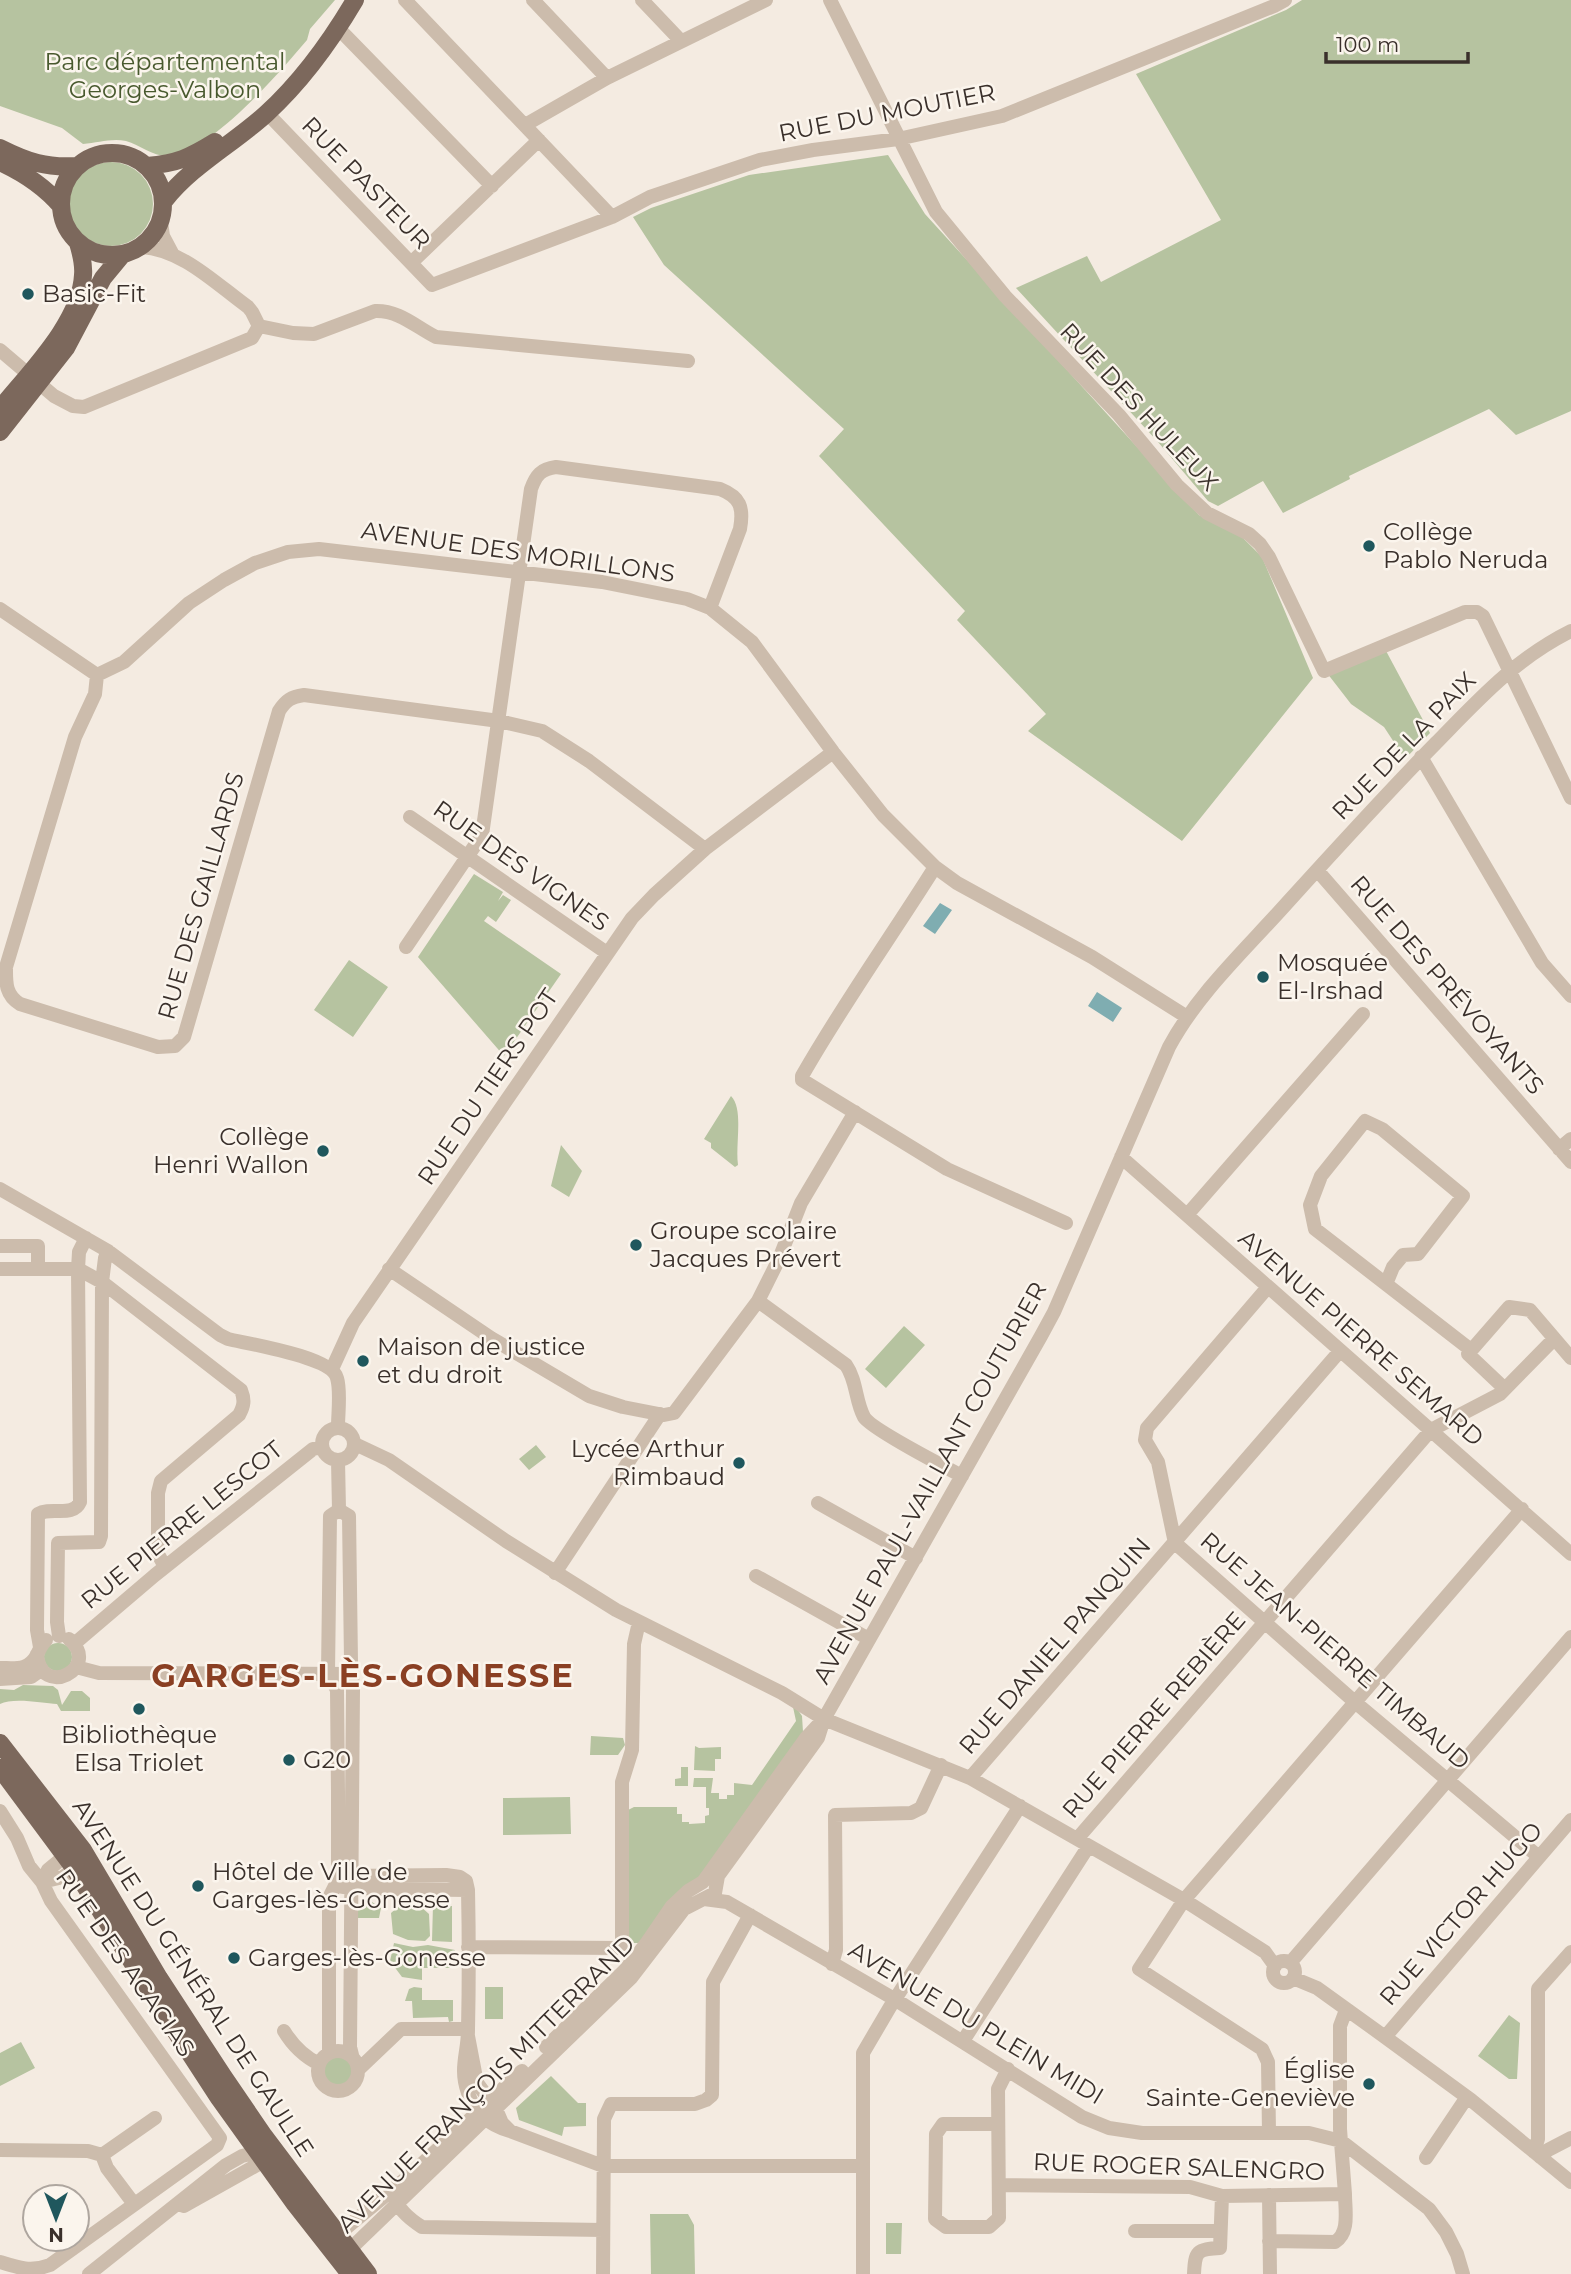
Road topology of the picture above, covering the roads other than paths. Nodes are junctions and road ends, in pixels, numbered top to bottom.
1 (355, 0) edge
2 (405, 0) edge
3 (533, 0) edge
4 (642, 0) edge
5 (766, 0) edge
6 (830, 0) edge
7 (1285, 0) edge
8 (338, 28) junction
9 (680, 40) junction
10 (607, 78) junction
11 (267, 113) junction
12 (524, 125) junction
13 (898, 139) junction
14 (539, 140) junction
15 (0, 148) edge
16 (0, 162) edge
17 (77, 166) junction
18 (147, 166) junction
19 (492, 186) junction
20 (164, 201) junction
21 (61, 206) junction
22 (612, 217) junction
23 (160, 222) junction
24 (78, 243) junction
25 (141, 247) junction
26 (172, 253) junction
27 (122, 255) junction
28 (411, 263) junction
29 (432, 285) joint
30 (259, 326) junction
31 (0, 349) edge
32 (688, 361) dead end
33 (34, 378) junction
34 (0, 409) edge
35 (0, 432) edge
36 (519, 572) junction
37 (710, 608) junction
38 (0, 609) edge
39 (1571, 631) edge
40 (1509, 671) junction
41 (97, 675) junction
42 (499, 721) junction
43 (833, 752) junction
44 (1421, 757) junction
45 (1571, 798) edge
46 (410, 817) dead end
47 (705, 849) junction
48 (469, 857) junction
49 (935, 867) junction
50 (1317, 870) junction
51 (1282, 908) joint
52 (405, 947) dead end
53 (607, 953) junction
54 (1571, 996) edge
55 (1363, 1014) dead end
56 (1187, 1017) junction
57 (855, 1112) junction
58 (1571, 1139) edge
59 (1559, 1149) junction
60 (1121, 1157) junction
61 (1571, 1162) edge
62 (0, 1189) edge
63 (1187, 1215) junction
64 (1066, 1223) dead end
65 (86, 1238) junction
66 (0, 1246) edge
67 (108, 1251) junction
68 (0, 1269) edge
69 (38, 1269) junction
70 (78, 1269) junction
71 (389, 1269) junction
72 (102, 1282) junction
73 (1386, 1284) junction
74 (1268, 1287) junction
75 (758, 1301) junction
76 (1553, 1339) junction
77 (1471, 1350) junction
78 (1340, 1351) junction
79 (1571, 1358) edge
80 (332, 1369) junction
81 (1505, 1389) junction
82 (660, 1414) junction
83 (338, 1427) junction
84 (1431, 1430) junction
85 (355, 1444) junction
86 (322, 1447) junction
87 (338, 1461) junction
88 (962, 1476) junction
89 (818, 1503) dead end
90 (1522, 1509) junction
91 (339, 1510) junction
92 (37, 1543) junction
93 (58, 1543) junction
94 (1175, 1543) junction
95 (1571, 1554) edge
96 (916, 1558) junction
97 (165, 1567) junction
98 (555, 1573) junction
99 (756, 1576) dead end
100 (639, 1622) junction
101 (1266, 1622) junction
102 (59, 1636) junction
103 (1571, 1637) edge
104 (869, 1639) junction
105 (74, 1644) junction
106 (38, 1650) junction
107 (76, 1667) junction
108 (0, 1668) edge
109 (41, 1670) junction
110 (328, 1673) junction
111 (352, 1674) junction
112 (0, 1679) edge
113 (1356, 1703) junction
114 (824, 1720) junction
115 (0, 1743) edge
116 (941, 1765) junction
117 (0, 1769) edge
118 (970, 1778) junction
119 (1447, 1779) junction
120 (1020, 1806) junction
121 (0, 1811) edge
122 (1571, 1820) edge
123 (1082, 1843) junction
124 (1539, 1857) junction
125 (73, 1860) junction
126 (347, 1881) junction
127 (42, 1882) junction
128 (710, 1885) junction
129 (696, 1897) junction
130 (1184, 1900) junction
131 (726, 1902) junction
132 (750, 1915) junction
133 (468, 1947) junction
134 (622, 1948) junction
135 (1571, 1952) edge
136 (639, 1962) junction
137 (1290, 1963) junction
138 (832, 1964) junction
139 (1275, 1966) junction
140 (1293, 1978) junction
141 (896, 2000) junction
142 (1346, 2010) junction
143 (284, 2031) dead end
144 (468, 2032) junction
145 (1385, 2037) junction
146 (963, 2040) junction
147 (329, 2052) junction
148 (352, 2055) junction
149 (319, 2064) junction
150 (359, 2069) junction
151 (1008, 2069) junction
152 (1467, 2097) junction
153 (493, 2105) junction
154 (481, 2116) junction
155 (155, 2118) dead end
156 (998, 2124) junction
157 (241, 2130) junction
158 (510, 2131) junction
159 (1269, 2133) junction
160 (452, 2136) junction
161 (1571, 2138) edge
162 (1341, 2140) junction
163 (0, 2150) edge
164 (1537, 2154) junction
165 (102, 2155) junction
166 (266, 2155) junction
167 (1426, 2158) dead end
168 (236, 2159) junction
169 (603, 2166) junction
170 (862, 2166) junction
171 (1571, 2182) edge
172 (999, 2185) junction
173 (1345, 2194) junction
174 (1269, 2195) junction
175 (1222, 2196) junction
176 (134, 2204) junction
177 (398, 2204) junction
178 (144, 2228) junction
179 (603, 2230) junction
180 (1135, 2231) dead end
181 (1220, 2231) junction
182 (332, 2239) junction
183 (1269, 2241) junction
184 (0, 2262) edge
185 (347, 2262) edge
186 (89, 2274) edge
187 (368, 2274) edge
188 (603, 2274) edge
189 (863, 2274) edge
190 (1194, 2274) edge
191 (1270, 2274) edge
192 (1462, 2274) edge

1 - 8 main road
1 - 18 main road
2 - 12 street
3 - 10 street
4 - 9 street
5 - 9 street
6 - 13 street, RUE DES HULEUX
7 - 13 street, RUE DU MOUTIER
8 - 11 main road
8 - 19 street
9 - 10 street
10 - 12 street
11 - 20 main road
11 - 28 street, RUE PASTEUR
12 - 14 street
13 - 22 street, RUE DU MOUTIER
13 - 40 street, RUE DES HULEUX
14 - 19 street
14 - 22 street
15 - 17 main road
16 - 21 main road
17 - 18 main road
17 - 21 main road
18 - 20 main road
19 - 28 street
20 - 23 main road
21 - 24 main road
22 - 29 street, RUE DU MOUTIER
23 - 25 main road
23 - 26 street
24 - 27 main road
24 - 33 main road
25 - 26 street
25 - 27 main road
26 - 30 street
27 - 33 main road
28 - 29 street, RUE PASTEUR
30 - 32 street
30 - 33 street
31 - 33 street
33 - 34 main road
33 - 35 main road
36 - 37 street, AVENUE DES MORILLONS
36 - 37 street
36 - 41 street, AVENUE DES MORILLONS
36 - 42 street
37 - 43 street, AVENUE DES MORILLONS
38 - 41 street
39 - 40 street, RUE DE LA PAIX
40 - 44 street, RUE DE LA PAIX
40 - 45 street, RUE DES HULEUX
41 - 42 street, RUE DES GAILLARDS
42 - 47 street
42 - 48 street
43 - 47 street, RUE DU TIERS POT
43 - 49 street, AVENUE DES MORILLONS
44 - 50 street, RUE DE LA PAIX
44 - 54 street
46 - 48 street, RUE DES VIGNES
47 - 53 street, RUE DU TIERS POT
48 - 52 street
48 - 53 street, RUE DES VIGNES
49 - 56 street, AVENUE DES MORILLONS
49 - 57 street
50 - 51 street, RUE DE LA PAIX
50 - 59 street, RUE DES PRÉVOYANTS
51 - 56 street, AVENUE PAUL-VAILLANT COUTURIER
53 - 71 street, RUE DU TIERS POT
55 - 63 street
56 - 60 street, AVENUE PAUL-VAILLANT COUTURIER
57 - 64 street
57 - 75 street
58 - 59 street
59 - 61 street, RUE DES PRÉVOYANTS
60 - 63 street, AVENUE PIERRE SEMARD
60 - 88 street, AVENUE PAUL-VAILLANT COUTURIER
62 - 65 street
63 - 74 street, AVENUE PIERRE SEMARD
65 - 67 street
65 - 70 street
66 - 69 street
67 - 72 street
67 - 80 street
68 - 69 street
69 - 70 street
70 - 72 street
70 - 92 street
71 - 80 street, RUE DU TIERS POT
71 - 82 street
72 - 93 street
72 - 97 street
73 - 73 street
73 - 77 street
74 - 78 street, AVENUE PIERRE SEMARD
74 - 94 street, RUE JEAN-PIERRE TIMBAUD
75 - 82 street
75 - 88 street
76 - 77 street
76 - 79 street
76 - 81 street
77 - 81 street
78 - 84 street, AVENUE PIERRE SEMARD
78 - 94 street, RUE DANIEL PANQUIN
80 - 83 street
81 - 84 street
82 - 98 street
83 - 85 street
83 - 86 street
84 - 90 street, AVENUE PIERRE SEMARD
84 - 101 street, RUE PIERRE REBIÈRE
85 - 87 street
85 - 98 street
86 - 87 street
86 - 97 street, RUE PIERRE LESCOT
87 - 91 street
88 - 96 street, AVENUE PAUL-VAILLANT COUTURIER
89 - 96 street
90 - 95 street, AVENUE PIERRE SEMARD
90 - 113 street
91 - 110 street
91 - 111 street
92 - 93 street
92 - 106 street
93 - 102 street
94 - 101 street, RUE JEAN-PIERRE TIMBAUD
94 - 118 street, RUE DANIEL PANQUIN
96 - 104 street, AVENUE PAUL-VAILLANT COUTURIER
97 - 105 street, RUE PIERRE LESCOT
98 - 100 street
99 - 104 street
100 - 114 street
100 - 134 street
101 - 113 street, RUE JEAN-PIERRE TIMBAUD
101 - 123 street, RUE PIERRE REBIÈRE
102 - 105 street
102 - 106 street
103 - 119 street
104 - 114 street, AVENUE PAUL-VAILLANT COUTURIER
105 - 107 street
106 - 108 street
106 - 109 street
107 - 109 street
107 - 110 street
109 - 112 street
110 - 111 street
110 - 126 street
111 - 126 street
113 - 119 street, RUE JEAN-PIERRE TIMBAUD
113 - 130 street
114 - 116 street
114 - 128 street, AVENUE FRANÇOIS MITTERRAND
115 - 125 main road, AVENUE DU GÉNÉRAL DE GAULLE
116 - 118 street
116 - 138 street
117 - 125 main road, AVENUE DU GÉNÉRAL DE GAULLE
118 - 120 street
119 - 124 street, RUE JEAN-PIERRE TIMBAUD
119 - 137 street
120 - 123 street
120 - 141 street
121 - 127 street, RUE DES ACACIAS
122 - 124 street, RUE VICTOR HUGO
123 - 130 street
123 - 146 street, RUE PIERRE REBIÈRE
124 - 145 street, RUE VICTOR HUGO
125 - 127 street
125 - 127 street
125 - 157 main road, AVENUE DU GÉNÉRAL DE GAULLE
125 - 166 main road, AVENUE DU GÉNÉRAL DE GAULLE
126 - 133 street
126 - 147 street
126 - 148 street
127 - 176 street, RUE DES ACACIAS
128 - 129 street, AVENUE FRANÇOIS MITTERRAND
128 - 131 street, AVENUE DU PLEIN MIDI
129 - 131 street, AVENUE DU PLEIN MIDI
129 - 136 street, AVENUE FRANÇOIS MITTERRAND
130 - 139 street
130 - 159 street
131 - 132 street, AVENUE DU PLEIN MIDI
132 - 138 street, AVENUE DU PLEIN MIDI
132 - 169 street
133 - 134 street
133 - 144 street
134 - 136 street
135 - 164 street
136 - 153 street, AVENUE FRANÇOIS MITTERRAND
137 - 139 street
137 - 140 street
138 - 141 street, AVENUE DU PLEIN MIDI
139 - 140 street
140 - 142 street
141 - 146 street, AVENUE DU PLEIN MIDI
141 - 170 street
142 - 145 street
142 - 162 street, RUE ROGER SALENGRO
143 - 149 street
144 - 150 street
144 - 153 street
144 - 154 street
145 - 152 street
146 - 151 street, AVENUE DU PLEIN MIDI
147 - 148 street
147 - 149 street
148 - 150 street
149 - 150 street
151 - 156 street
151 - 159 street, AVENUE DU PLEIN MIDI
152 - 164 street
152 - 167 street
153 - 154 street, AVENUE FRANÇOIS MITTERRAND
153 - 158 street
154 - 158 street
154 - 160 street, AVENUE FRANÇOIS MITTERRAND
154 - 177 street, AVENUE FRANÇOIS MITTERRAND
155 - 165 street
156 - 172 street
156 - 172 street
157 - 166 main road, AVENUE DU GÉNÉRAL DE GAULLE
157 - 168 street
158 - 169 street
159 - 162 street, AVENUE DU PLEIN MIDI
160 - 177 street
160 - 182 street, AVENUE FRANÇOIS MITTERRAND
161 - 164 street
162 - 173 street, RUE ROGER SALENGRO
162 - 192 street
163 - 165 street
164 - 171 street
165 - 176 street
166 - 168 street
166 - 178 street
166 - 182 main road, AVENUE DU GÉNÉRAL DE GAULLE
168 - 178 street
169 - 170 street
169 - 179 street
170 - 189 street
172 - 175 street, RUE ROGER SALENGRO
173 - 174 street, RUE ROGER SALENGRO
173 - 183 street
174 - 175 street, RUE ROGER SALENGRO
174 - 183 street
175 - 181 street
176 - 184 street
177 - 179 street
177 - 185 street, AVENUE FRANÇOIS MITTERRAND
178 - 186 street
179 - 188 street
180 - 181 street
181 - 190 street
182 - 185 main road, AVENUE DU GÉNÉRAL DE GAULLE
183 - 191 street
185 - 187 main road, AVENUE DU GÉNÉRAL DE GAULLE

